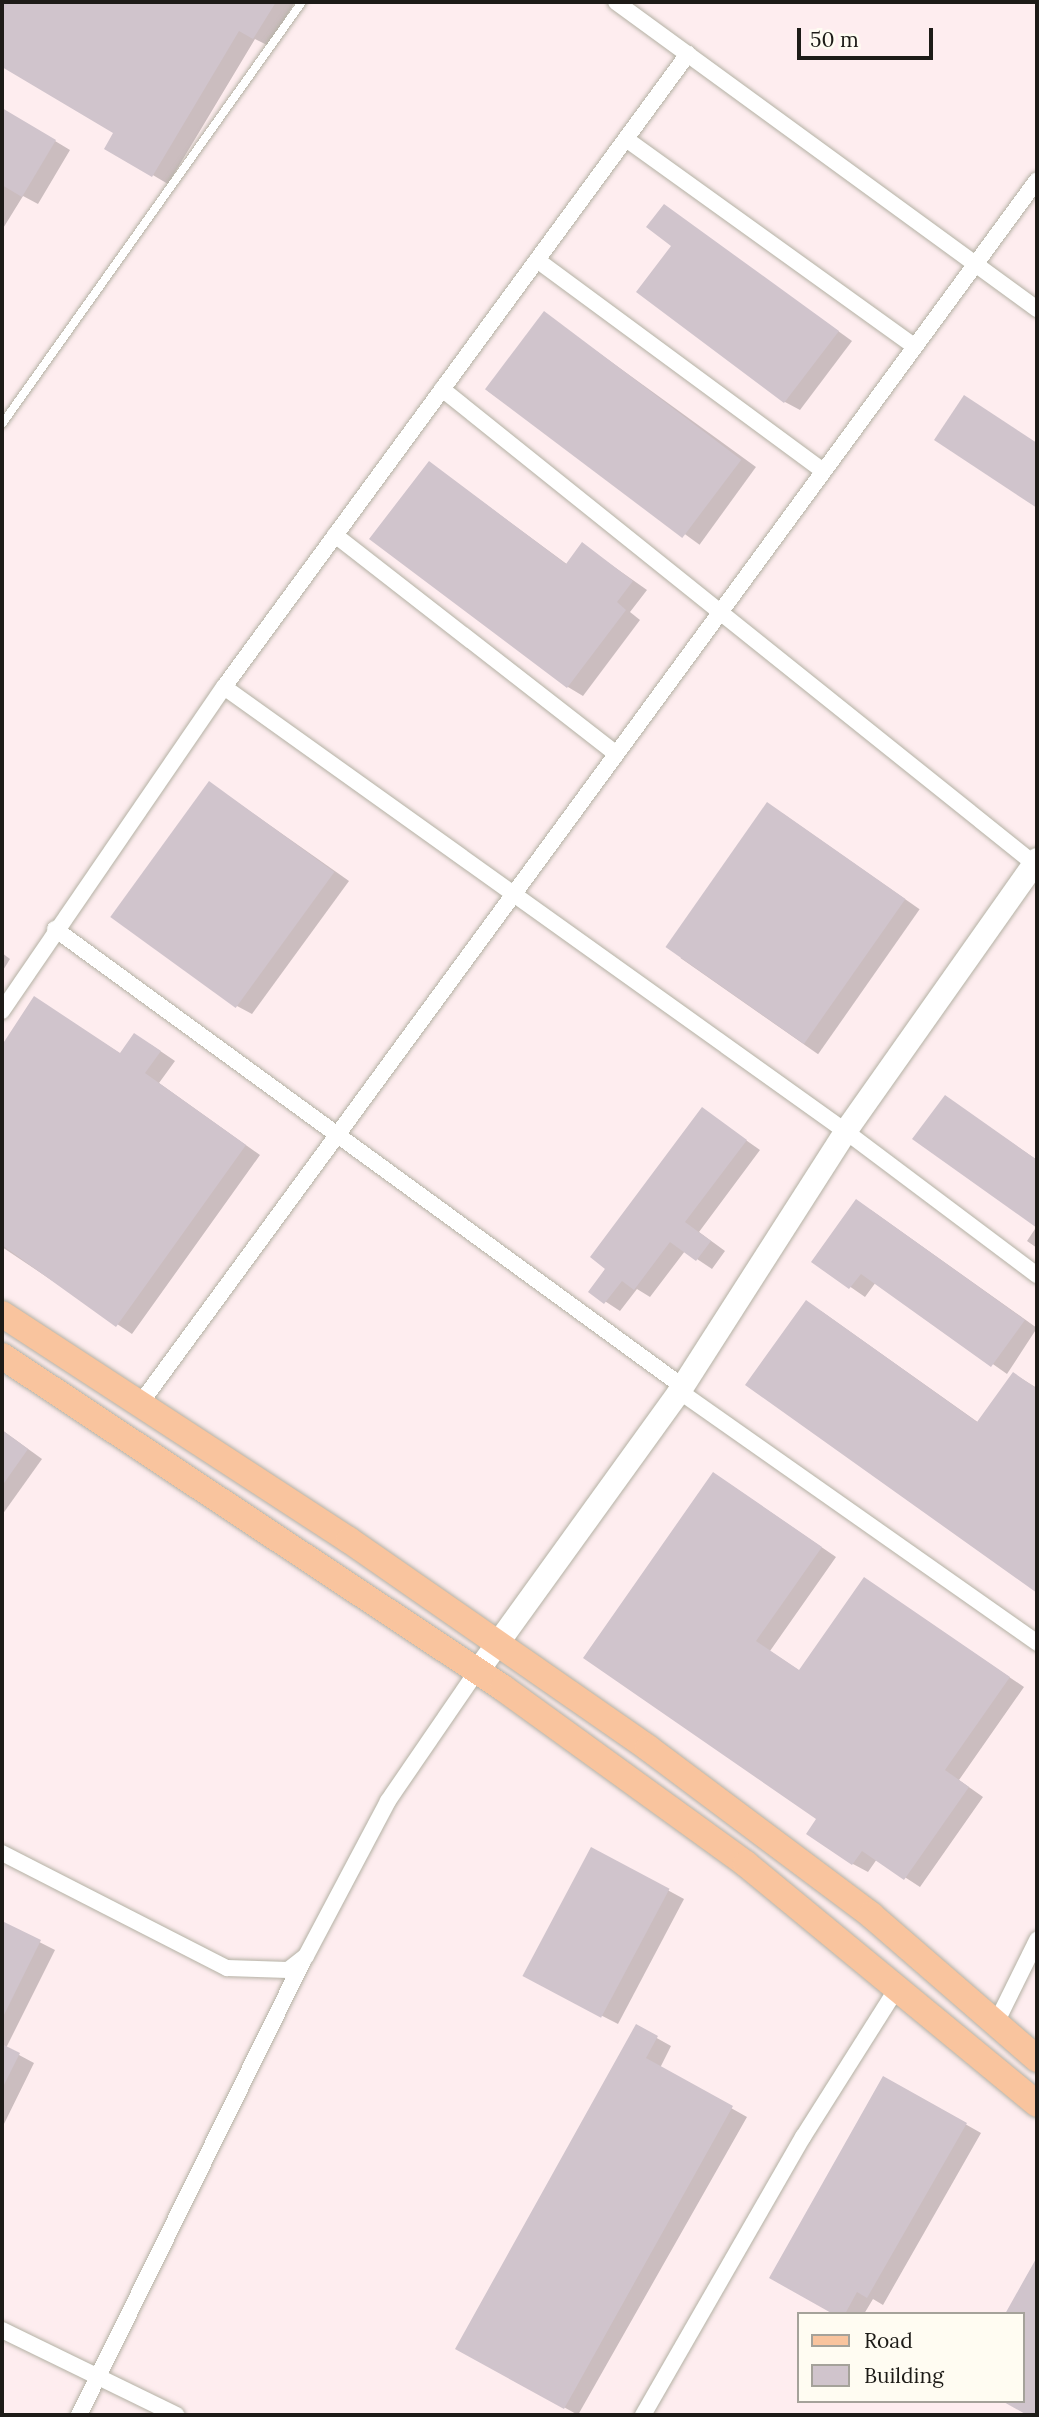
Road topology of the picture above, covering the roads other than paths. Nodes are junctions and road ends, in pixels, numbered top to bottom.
1 (302, 2) edge
2 (616, 2) edge
3 (688, 54) junction
4 (626, 139) junction
5 (1037, 180) edge
6 (537, 260) junction
7 (975, 264) junction
8 (1037, 309) edge
9 (914, 346) junction
10 (442, 389) junction
11 (2, 424) edge
12 (823, 471) junction
13 (335, 535) junction
14 (721, 610) junction
15 (224, 687) junction
16 (616, 754) junction
17 (1036, 863) edge
18 (514, 893) junction
19 (55, 929) junction
20 (2, 1011) edge
21 (845, 1131) junction
22 (336, 1137) junction
23 (1037, 1275) edge
24 (2, 1314) edge
25 (2, 1356) edge
26 (681, 1388) junction
27 (140, 1404) junction
28 (498, 1643) junction
29 (1037, 1643) edge
30 (477, 1671) junction
31 (2, 1853) edge
32 (1037, 1940) edge
33 (306, 1956) junction
34 (899, 1985) junction
35 (996, 2023) junction
36 (1037, 2059) edge
37 (1037, 2104) edge
38 (2, 2330) edge
39 (99, 2378) junction
40 (79, 2415) edge
41 (176, 2415) edge
42 (643, 2415) edge

1 - 11 lane
2 - 3 street
3 - 4 street
3 - 7 street
4 - 6 street
4 - 9 street
5 - 7 street
6 - 10 street
6 - 12 street
7 - 8 street
7 - 9 street
9 - 12 street
10 - 13 street
10 - 14 street
12 - 14 street
13 - 15 street
13 - 16 street
14 - 16 street
14 - 17 street
15 - 18 street
15 - 19 street
16 - 18 street
17 - 21 street
18 - 21 street
18 - 22 street
19 - 20 street
19 - 22 street
21 - 23 street
21 - 26 street
22 - 26 street
22 - 27 street
24 - 27 main road
25 - 30 main road
26 - 28 street
26 - 29 street
27 - 28 main road
28 - 30 street
28 - 35 main road
30 - 33 street
30 - 34 main road
31 - 33 street
32 - 35 street
33 - 39 street
34 - 37 main road
34 - 42 street
35 - 36 main road
38 - 39 street
39 - 40 street
39 - 41 street

